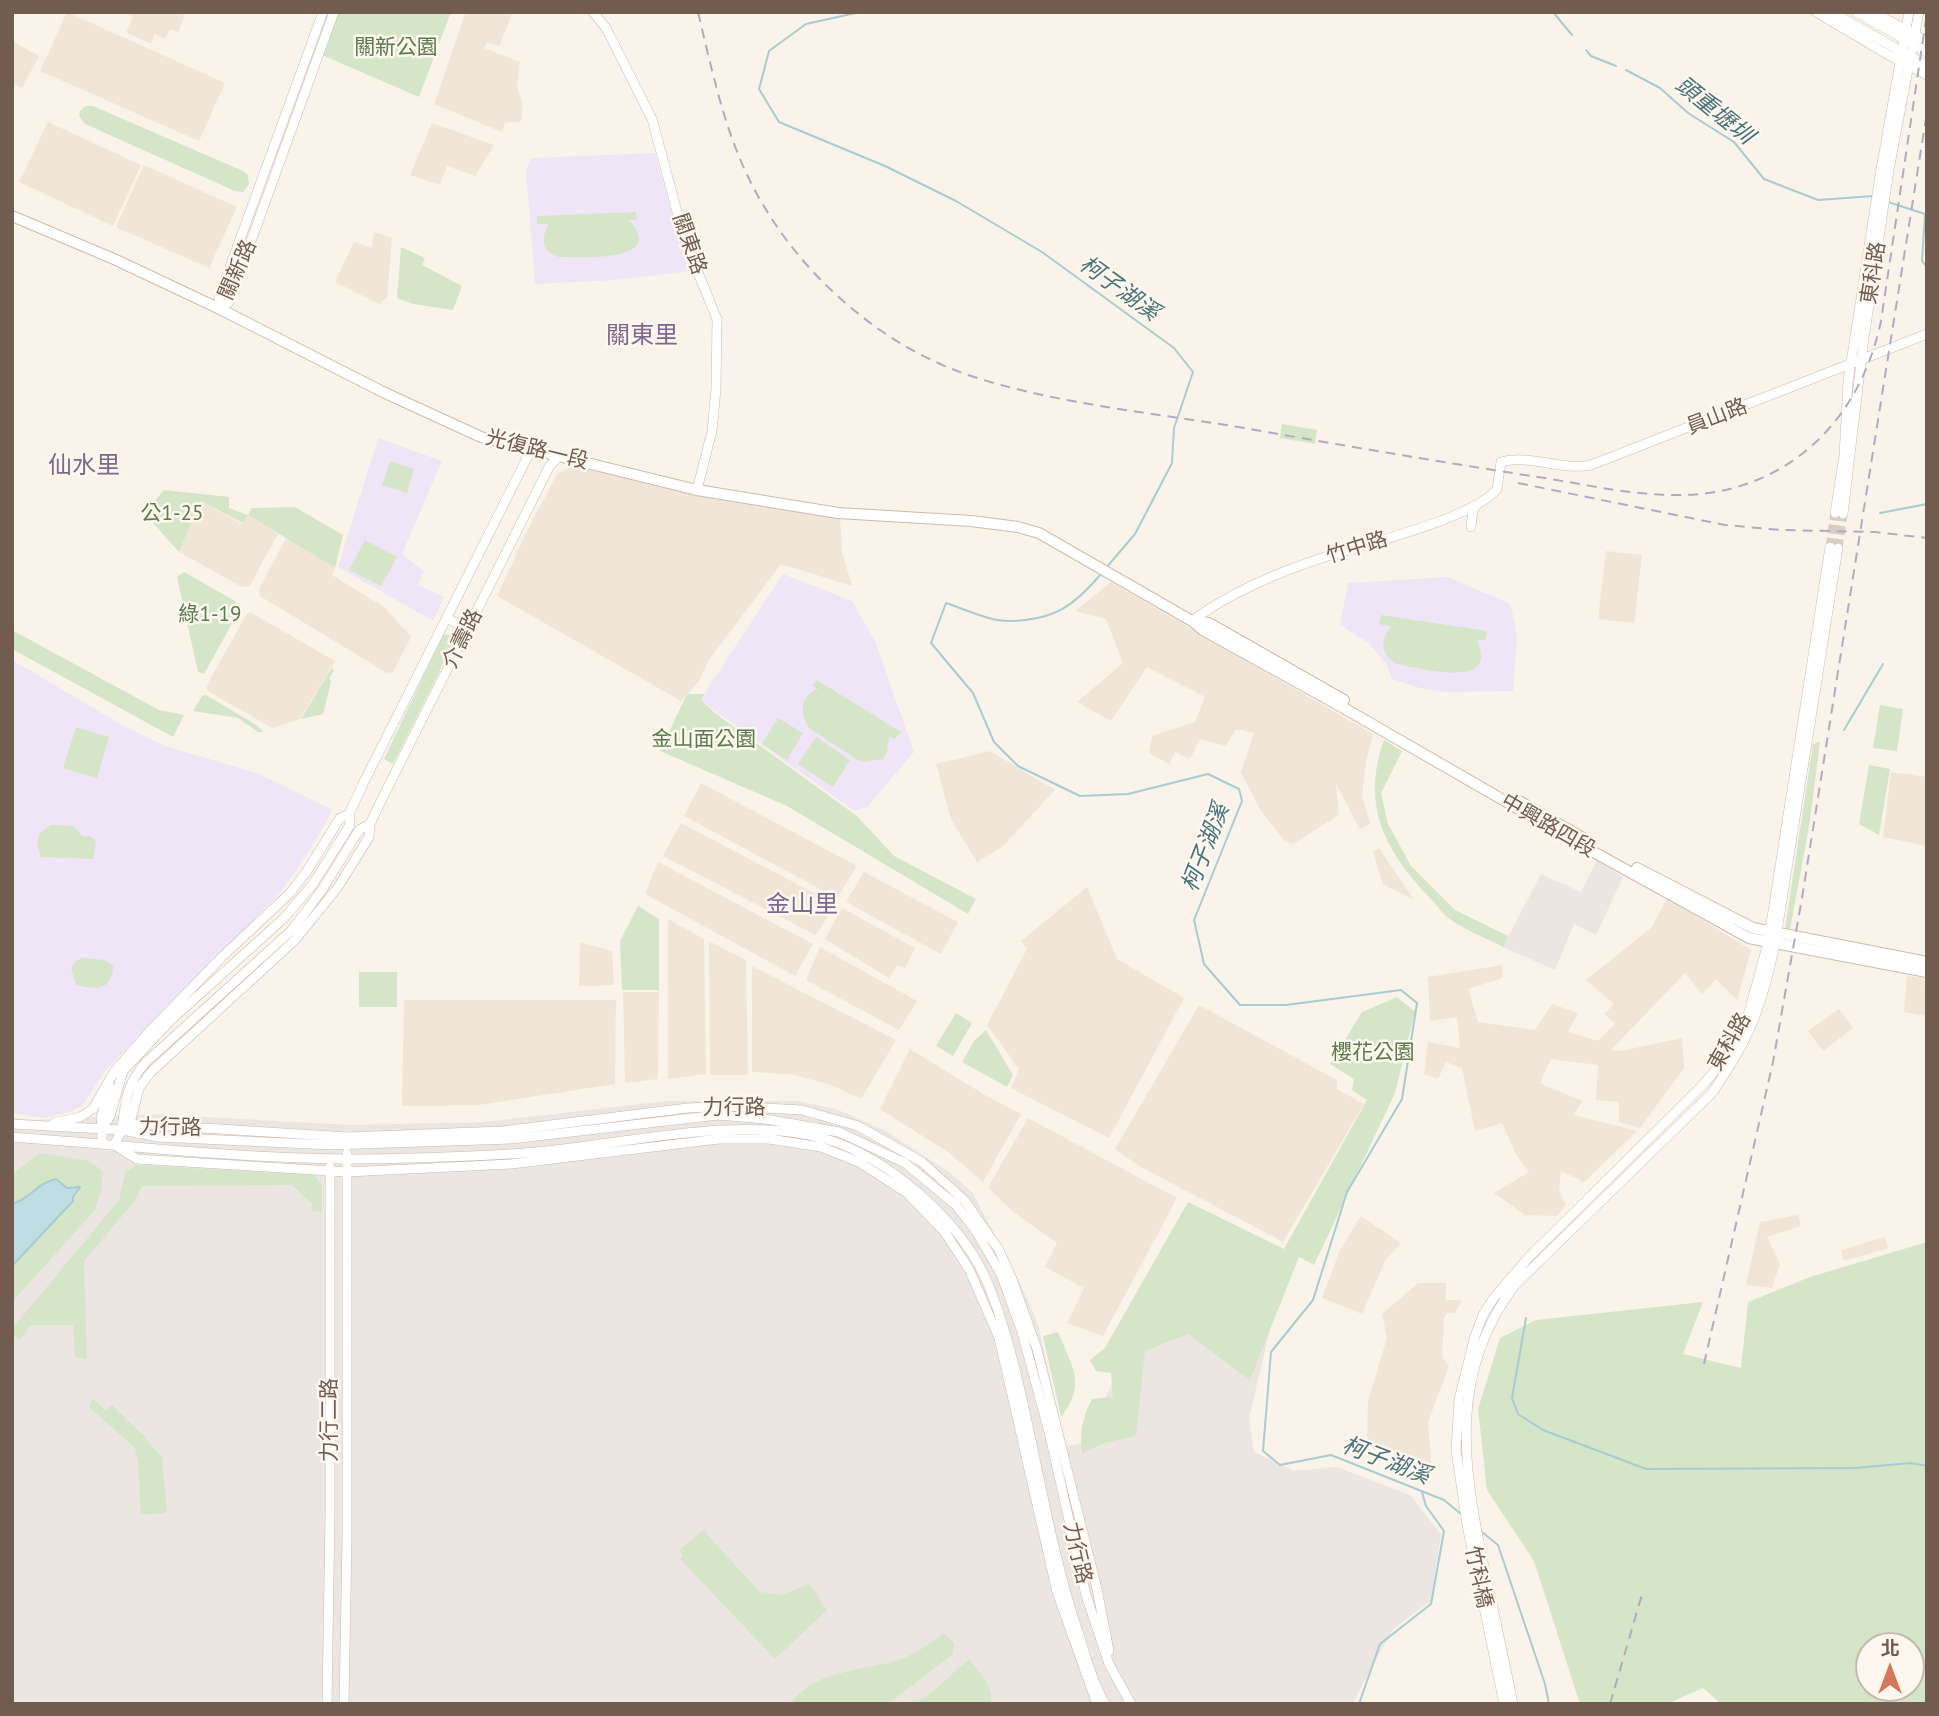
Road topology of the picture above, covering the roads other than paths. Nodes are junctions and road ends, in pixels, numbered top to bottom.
1 (323, 12) edge
2 (334, 12) edge
3 (593, 12) edge
4 (1816, 12) edge
5 (1832, 12) edge
6 (1856, 12) edge
7 (1873, 12) edge
8 (1909, 12) edge
9 (1919, 12) edge
10 (1905, 33) junction
11 (1914, 39) junction
12 (1927, 41) edge
13 (1927, 52) edge
14 (1905, 58) junction
15 (1927, 65) edge
16 (1927, 75) edge
17 (1879, 211) junction
18 (12, 216) edge
19 (220, 309) junction
20 (1927, 334) edge
21 (1861, 359) junction
22 (1851, 364) junction
23 (531, 450) junction
24 (559, 456) junction
25 (1501, 462) joint
26 (697, 490) junction
27 (1476, 506) junction
28 (1471, 527) dead end
29 (1834, 547) tunnel mouth
30 (1113, 576) joint
31 (447, 618) junction
32 (1192, 621) junction
33 (469, 629) junction
34 (349, 814) junction
35 (370, 824) junction
36 (1772, 938) junction
37 (1927, 962) edge
38 (1927, 972) edge
39 (114, 1072) junction
40 (127, 1093) junction
41 (135, 1121) junction
42 (12, 1124) edge
43 (38, 1126) junction
44 (103, 1129) junction
45 (122, 1130) junction
46 (12, 1137) edge
47 (332, 1141) junction
48 (347, 1141) junction
49 (102, 1144) junction
50 (114, 1145) junction
51 (331, 1158) junction
52 (346, 1159) junction
53 (330, 1171) junction
54 (346, 1172) junction
55 (1461, 1450) junction
56 (1115, 1677) junction
57 (327, 1704) edge
58 (344, 1704) edge
59 (1097, 1704) edge
60 (1105, 1704) edge
61 (1131, 1704) edge
62 (1503, 1704) edge
63 (1513, 1704) edge

1 - 19 street, 關新路
2 - 19 street, 關新路
3 - 26 street, 關東路
4 - 14 street
5 - 14 street
6 - 10 street
7 - 10 street
8 - 10 street
9 - 11 street, 東科路
10 - 11 street
10 - 14 street
11 - 12 street
11 - 13 street
11 - 14 street, 東科路
14 - 15 street
14 - 16 street
14 - 17 street, 東科路
17 - 21 street, 東科路
17 - 22 street, 東科路
18 - 19 main road, 光復路一段
19 - 23 main road, 光復路一段
20 - 21 street, 員山路
21 - 22 street, 員山路
21 - 22 street, 東科路
22 - 25 street, 員山路
23 - 24 main road, 光復路一段
23 - 31 street, 介壽路
24 - 26 main road, 光復路一段
24 - 33 street, 介壽路
25 - 27 street, 竹中路
26 - 30 main road, 光復路一段
27 - 28 street
27 - 32 street, 竹中路
29 - 36 street, 東科路
30 - 32 main road, 中興路四段
31 - 33 street
31 - 34 street, 介壽路
32 - 36 main road, 中興路四段
33 - 35 street, 介壽路
34 - 39 street, 介壽路
34 - 44 street, 介壽路
35 - 40 street, 介壽路
35 - 41 street, 介壽路
36 - 37 main road, 中興路四段
36 - 38 main road, 中興路四段
36 - 55 street, 東科路
39 - 43 street, 介壽路
39 - 44 street, 介壽路
40 - 41 street
40 - 45 street, 介壽路
41 - 45 street, 介壽路
41 - 47 street, 力行路
42 - 43 street
43 - 44 street, 力行路
44 - 45 street, 力行路
44 - 49 street, 介壽路
45 - 47 street, 力行路
45 - 50 street, 介壽路
46 - 49 street, 力行路
47 - 48 street, 力行路
47 - 51 street, 力行二路
48 - 52 street, 力行二路
48 - 56 street, 力行路
48 - 56 street, 力行路
49 - 50 street, 力行路
50 - 51 street, 力行路
50 - 53 street, 力行路
51 - 52 street, 力行路
51 - 53 street, 力行二路
52 - 54 street, 力行二路
52 - 60 street, 力行路
53 - 54 street, 力行路
53 - 57 street, 力行二路
54 - 58 street, 力行二路
54 - 59 street, 力行路
55 - 62 street, 竹科橋
55 - 63 street, 竹科橋
56 - 61 street, 力行路

